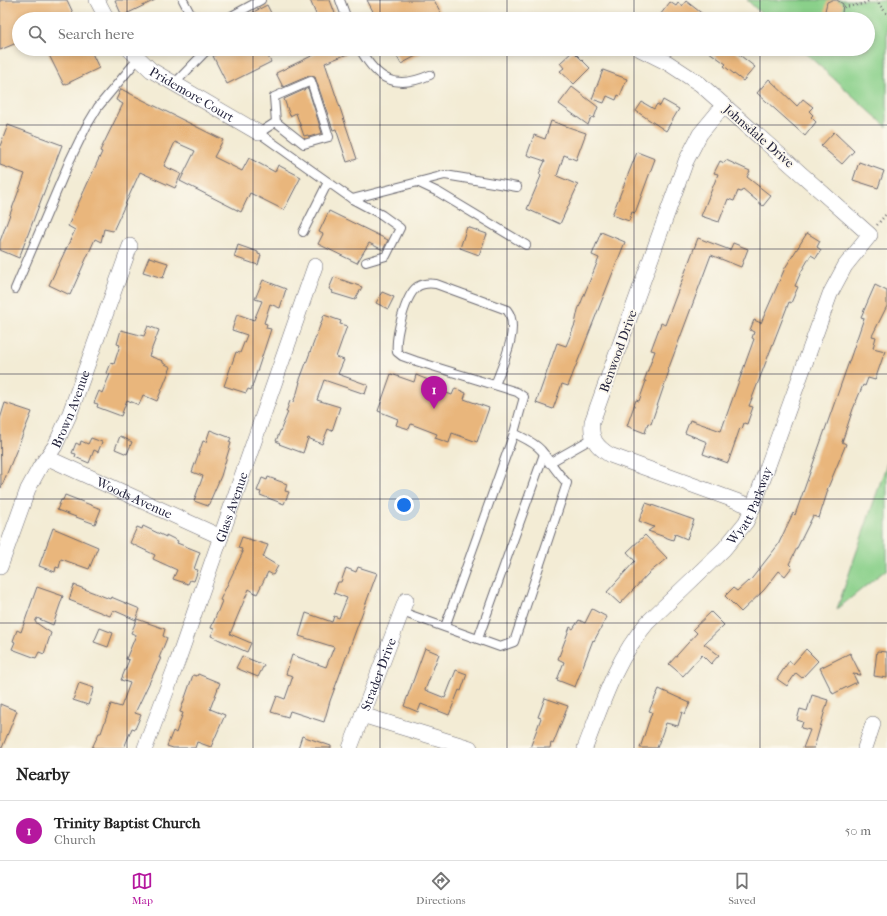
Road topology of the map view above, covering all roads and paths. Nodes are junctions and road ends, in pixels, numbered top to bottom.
1 (97, 0) edge
2 (184, 0) edge
3 (261, 0) edge
4 (340, 0) edge
5 (870, 0) edge
6 (876, 0) edge
7 (844, 7) dead end
8 (103, 12) edge
9 (190, 12) edge
10 (239, 12) edge
11 (344, 12) edge
12 (887, 14) edge
13 (132, 56) edge
14 (135, 56) edge
15 (201, 56) edge
16 (364, 56) edge
17 (653, 56) edge
18 (430, 75) dead end
19 (174, 84) junction
20 (724, 105) junction
21 (276, 122) junction
22 (259, 133) junction
23 (328, 182) junction
24 (416, 182) junction
25 (517, 187) dead end
26 (352, 199) junction
27 (303, 232) dead end
28 (870, 235) joint
29 (526, 245) dead end
30 (130, 246) dead end
31 (366, 262) dead end
32 (315, 266) dead end
33 (15, 289) dead end
34 (495, 385) junction
35 (514, 434) junction
36 (593, 438) junction
37 (544, 454) junction
38 (48, 458) junction
39 (549, 463) junction
40 (753, 507) junction
41 (221, 537) junction
42 (0, 566) edge
43 (404, 606) joint
44 (445, 627) junction
45 (478, 639) junction
46 (362, 714) junction
47 (873, 724) dead end
48 (145, 748) edge
49 (350, 748) edge
50 (470, 748) edge
51 (585, 748) edge
52 (865, 748) edge

1 - 8 street
2 - 9 lane
3 - 10 lane
4 - 11 lane
5 - 7 path
6 - 12 path
13 - 33 lane
14 - 19 street, Pridemore Court
15 - 19 lane
16 - 18 lane
17 - 20 street, Johnsdale Drive
19 - 22 street, Pridemore Court
20 - 28 street, Johnsdale Drive
20 - 36 street, Benwood Drive
21 - 21 lane
21 - 22 lane
22 - 23 lane
23 - 26 lane
23 - 27 lane
24 - 25 lane
24 - 26 lane
24 - 29 lane
26 - 31 lane
28 - 40 street, Wyatt Parkway
30 - 38 street, Brown Avenue
32 - 41 street, Glass Avenue
34 - 34 lane
34 - 35 lane
35 - 37 lane
35 - 44 lane
36 - 39 lane
36 - 40 street
37 - 39 lane
37 - 45 lane
38 - 41 street, Woods Avenue
38 - 42 street, Brown Avenue
39 - 45 lane
40 - 51 street, Wyatt Parkway
41 - 48 street, Glass Avenue
43 - 44 lane
43 - 46 street, Strader Drive
44 - 45 lane
46 - 49 street, Strader Drive
46 - 50 street
47 - 52 street

